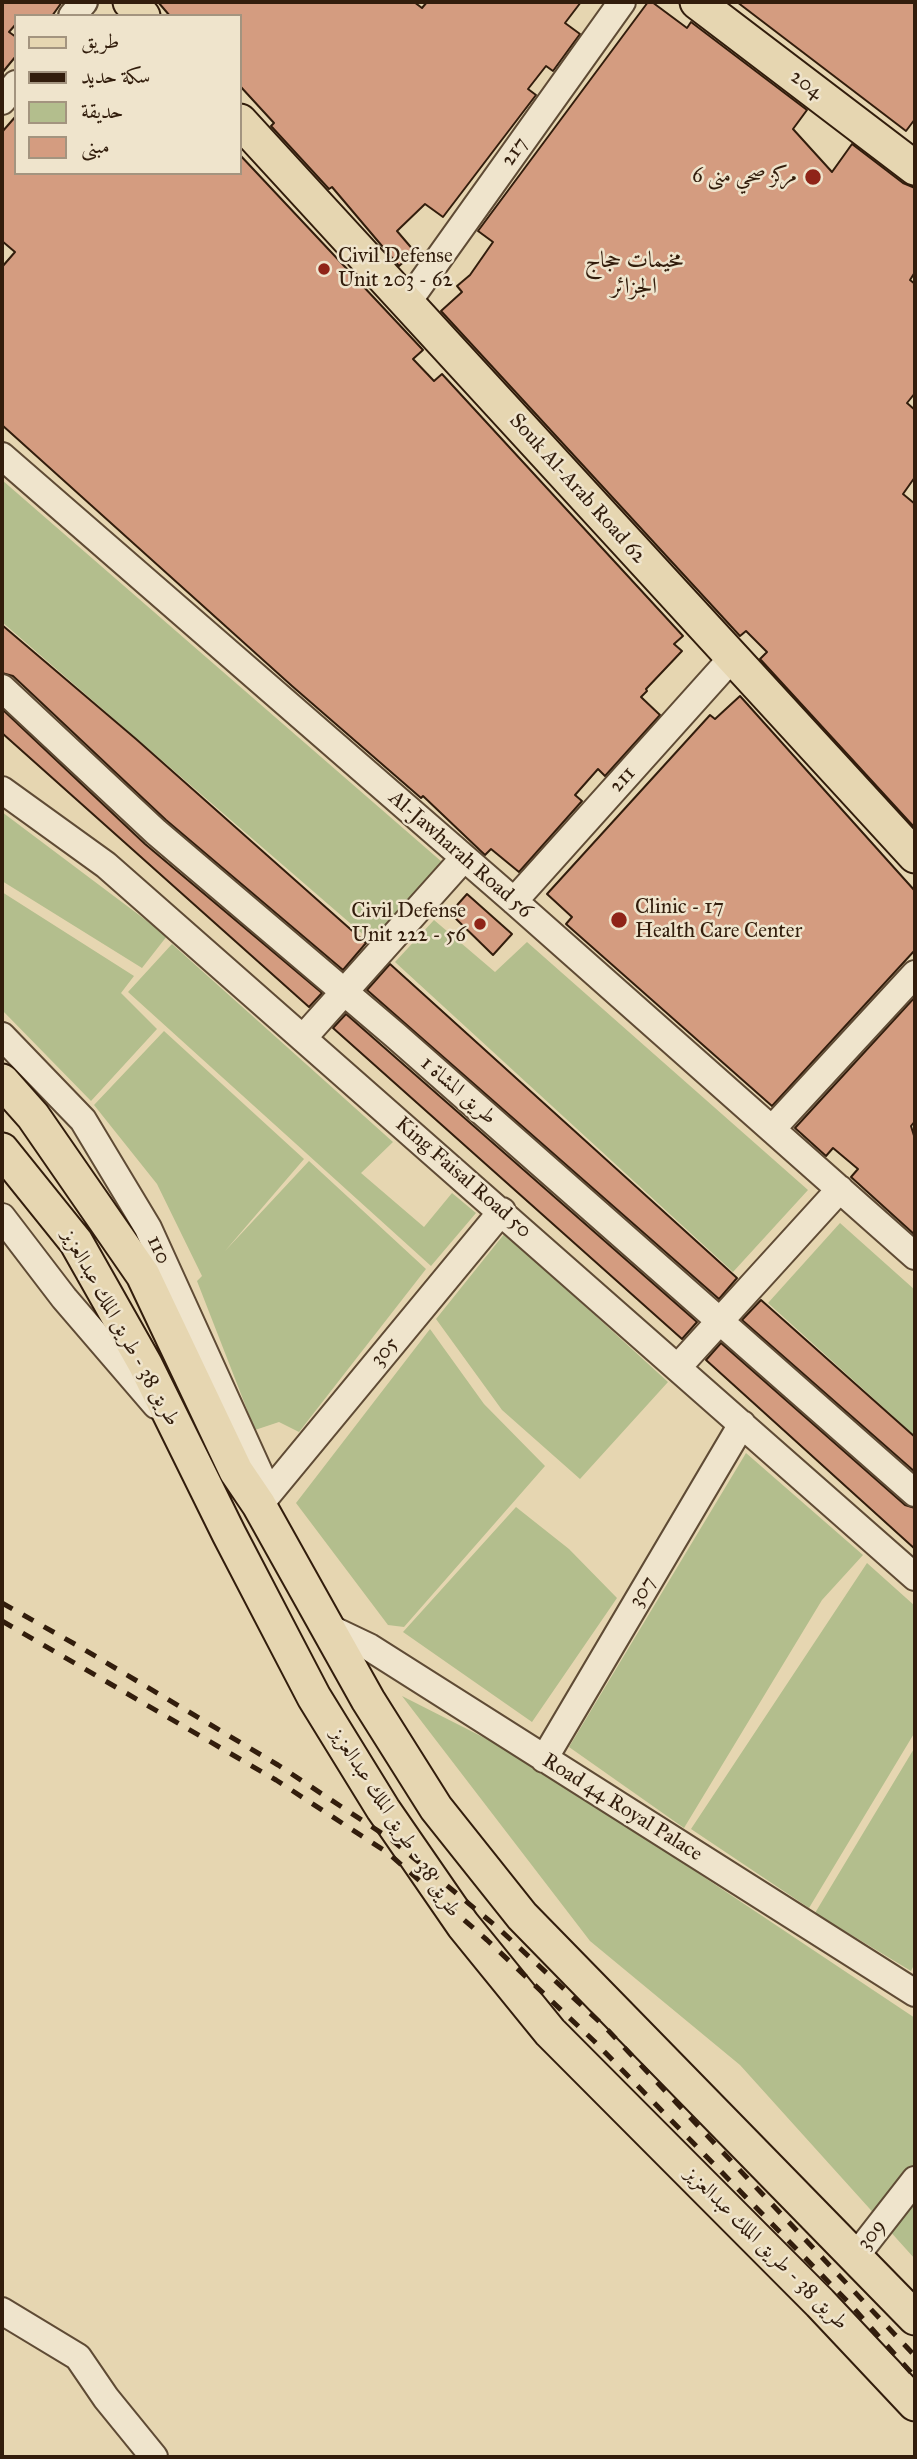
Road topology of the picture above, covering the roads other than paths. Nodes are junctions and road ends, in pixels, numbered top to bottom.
1 (622, 2) edge
2 (697, 2) edge
3 (14, 86) edge
4 (2, 101) edge
5 (242, 123) edge
6 (915, 168) edge
7 (407, 303) junction
8 (2, 456) edge
9 (732, 658) junction
10 (2, 688) edge
11 (2, 790) edge
12 (915, 856) edge
13 (463, 859) junction
14 (514, 901) junction
15 (915, 974) edge
16 (344, 992) junction
17 (2, 1037) edge
18 (303, 1038) junction
19 (2, 1081) edge
20 (772, 1129) junction
21 (2, 1150) edge
22 (840, 1189) junction
23 (502, 1212) junction
24 (2, 1217) edge
25 (915, 1256) edge
26 (719, 1321) junction
27 (678, 1367) junction
28 (742, 1424) junction
29 (177, 1429) junction
30 (915, 1493) edge
31 (264, 1499) junction
32 (915, 1577) edge
33 (327, 1627) junction
34 (544, 1759) junction
35 (915, 1993) edge
36 (915, 2180) edge
37 (855, 2257) junction
38 (2, 2311) edge
39 (915, 2318) edge
40 (915, 2404) edge
41 (154, 2457) edge

1 - 7 street, 217
2 - 6 main road, 204
3 - 4 street
5 - 7 main road, Souk Al-Arab Road 62
7 - 9 main road, Souk Al-Arab Road 62
8 - 13 street, Al-Jawharah Road 56
9 - 12 main road, Souk Al-Arab Road 62
9 - 14 street, 211
10 - 16 street, طريق المشاة 1
11 - 18 street, King Faisal Road 50
13 - 14 street, Al-Jawharah Road 56
13 - 16 street
14 - 20 street, Al-Jawharah Road 56
15 - 20 street
16 - 18 street
16 - 26 street, طريق المشاة 1
17 - 31 street, 110
18 - 23 street, King Faisal Road 50
19 - 31 main road, طريق 38 - طريق الملك عبدالعزيز
20 - 22 street, Al-Jawharah Road 56
21 - 29 main road, طريق 38 - طريق الملك عبدالعزيز
22 - 25 street, Al-Jawharah Road 56
22 - 26 street
23 - 27 street, King Faisal Road 50
23 - 31 street, 305
24 - 29 street
26 - 27 street
26 - 30 street, طريق المشاة 1
27 - 28 street, King Faisal Road 50
28 - 32 street, King Faisal Road 50
28 - 34 street, 307
29 - 40 main road, طريق 38 - طريق الملك عبدالعزيز
31 - 33 main road, طريق 38 - طريق الملك عبدالعزيز
33 - 34 street, Road 44 Royal Palace
33 - 37 main road, طريق 38 - طريق الملك عبدالعزيز
34 - 35 street, Road 44 Royal Palace
36 - 37 street, 309
37 - 39 main road, طريق 38 - طريق الملك عبدالعزيز
38 - 41 street

